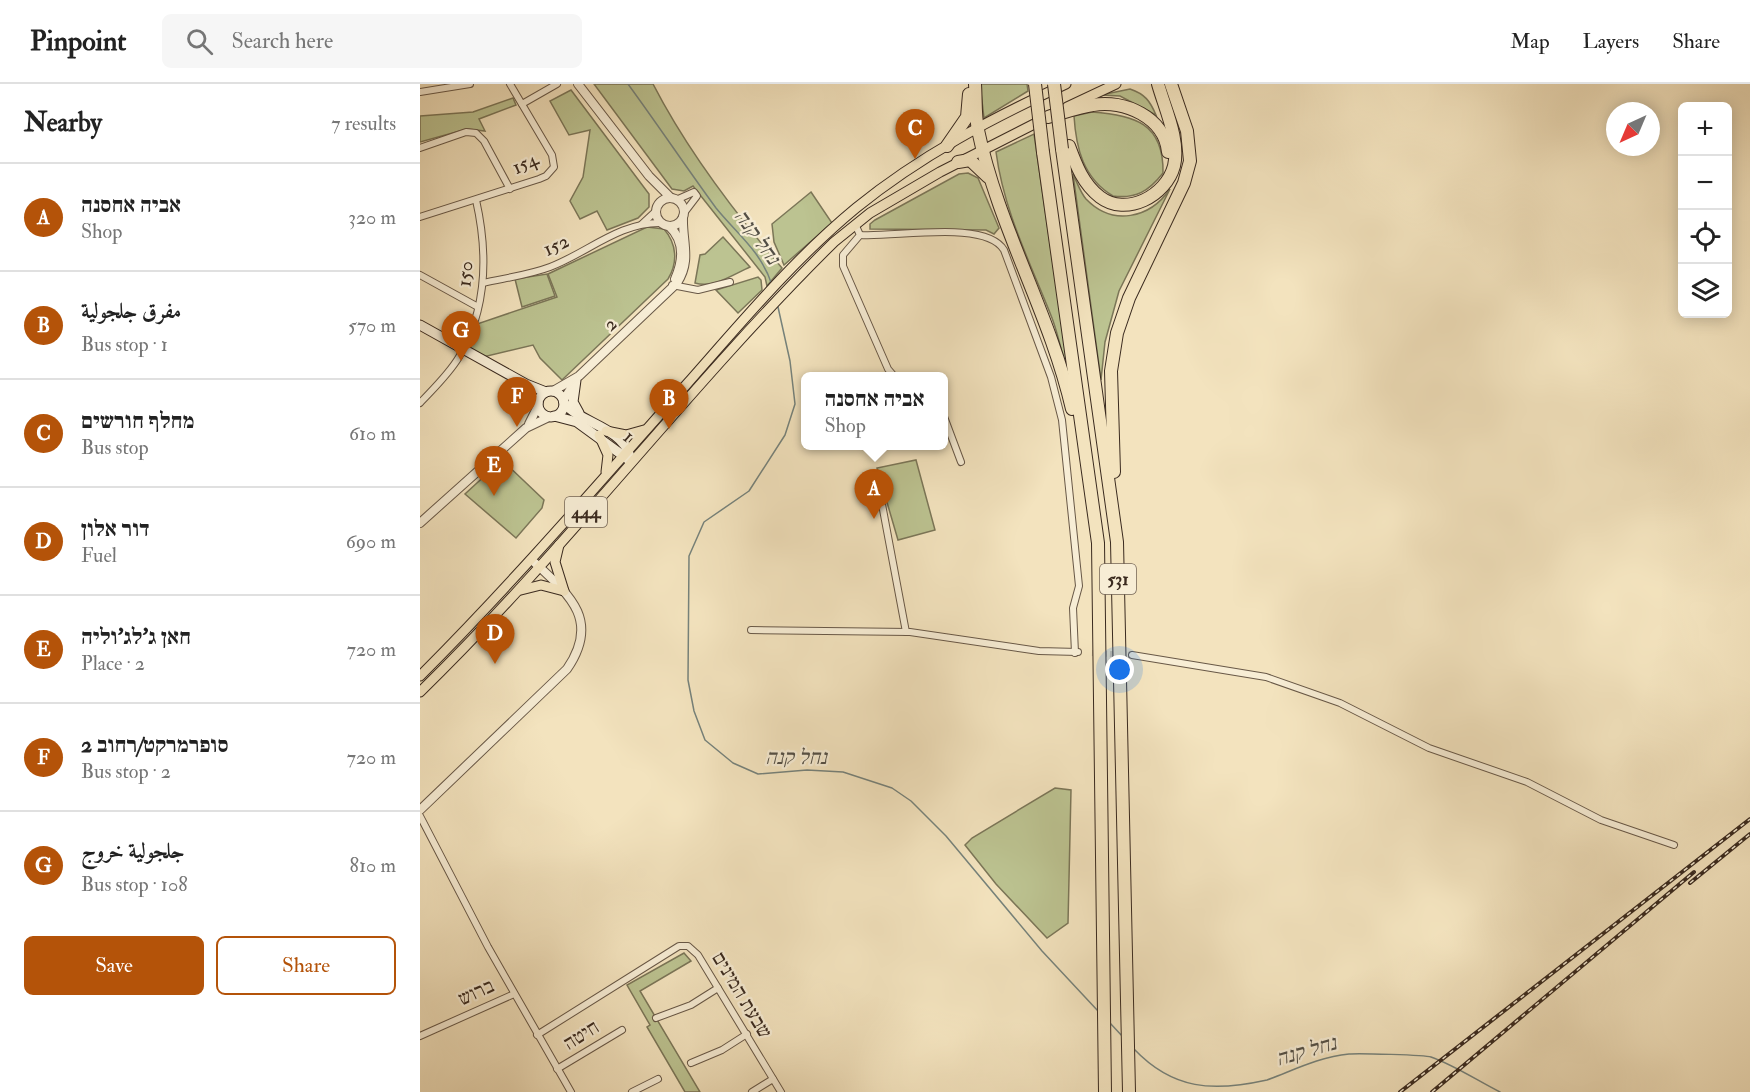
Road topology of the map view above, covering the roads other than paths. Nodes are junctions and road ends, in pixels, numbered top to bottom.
1 (470, 84) edge
2 (510, 84) edge
3 (557, 84) edge
4 (578, 84) edge
5 (970, 84) edge
6 (975, 84) edge
7 (1035, 84) edge
8 (1055, 84) edge
9 (1066, 84) edge
10 (1116, 84) edge
11 (1158, 84) edge
12 (1174, 88) edge
13 (420, 92) edge
14 (522, 104) junction
15 (1048, 117) junction
16 (978, 127) junction
17 (946, 146) junction
18 (1066, 147) junction
19 (420, 148) edge
20 (983, 149) junction
21 (958, 162) junction
22 (649, 176) junction
23 (991, 181) junction
24 (1161, 188) junction
25 (510, 189) junction
26 (673, 199) junction
27 (476, 200) junction
28 (657, 208) junction
29 (683, 215) junction
30 (420, 218) edge
31 (855, 224) junction
32 (639, 225) junction
33 (665, 225) junction
34 (1009, 228) junction
35 (860, 235) junction
36 (1001, 244) junction
37 (420, 274) edge
38 (730, 282) dead end
39 (483, 283) junction
40 (673, 286) junction
41 (478, 307) junction
42 (420, 325) edge
43 (420, 332) edge
44 (462, 352) junction
45 (891, 372) edge
46 (577, 378) junction
47 (549, 392) junction
48 (563, 402) junction
49 (420, 403) edge
50 (538, 405) junction
51 (580, 415) junction
52 (552, 416) junction
53 (648, 427) junction
54 (948, 427) edge
55 (526, 428) junction
56 (602, 433) junction
57 (627, 455) junction
58 (961, 462) dead end
59 (603, 477) junction
60 (881, 499) dead end
61 (420, 523) edge
62 (1117, 542) junction
63 (1098, 543) junction
64 (559, 544) junction
65 (531, 558) junction
66 (539, 566) junction
67 (564, 591) junction
68 (513, 595) junction
69 (751, 630) dead end
70 (906, 632) junction
71 (1132, 655) tunnel mouth
72 (420, 676) edge
73 (420, 692) edge
74 (420, 810) edge
75 (420, 816) edge
76 (1674, 845) dead end
77 (718, 988) junction
78 (514, 993) junction
79 (656, 1018) dead end
80 (622, 1030) dead end
81 (537, 1035) junction
82 (747, 1035) junction
83 (420, 1036) edge
84 (692, 1063) dead end
85 (557, 1069) junction
86 (658, 1079) dead end
87 (773, 1079) junction
88 (571, 1092) edge
89 (632, 1092) edge
90 (752, 1092) edge
91 (781, 1092) edge
92 (1105, 1092) edge
93 (1129, 1092) edge

1 - 13 street
2 - 14 street, 154
3 - 14 street
4 - 22 street
5 - 17 highway
6 - 16 highway
7 - 63 highway, 531, bridge
8 - 18 highway, 531, bridge
9 - 16 main road, 444
10 - 15 main road, 444
11 - 24 highway
12 - 62 highway
14 - 25 street, 154
15 - 20 main road, 444
15 - 24 highway
16 - 17 main road, 444
16 - 20 highway
17 - 53 main road, 444
18 - 24 highway
18 - 62 highway, 531
19 - 25 street
20 - 21 main road, 444
20 - 23 highway
21 - 23 highway
21 - 31 main road, 444
22 - 26 street
22 - 28 street
23 - 34 highway
25 - 27 street, 154
26 - 28 street
26 - 29 street
26 - 29 street
27 - 30 street, 154
27 - 39 street, 150
28 - 32 street, 152
28 - 33 street
29 - 33 street
29 - 40 street, 2
31 - 35 street
31 - 57 main road, 444
32 - 33 street, 152
32 - 39 street, 152
33 - 40 street, 2
34 - 36 street
34 - 63 highway
35 - 36 street
35 - 45 street
36 - 70 street
37 - 41 street
38 - 40 street
39 - 41 street, 150
40 - 46 street, 2
41 - 44 street, 150
42 - 44 main road
43 - 44 main road
44 - 47 main road
44 - 49 street
44 - 50 main road
46 - 47 street, 2
46 - 48 street, 2
46 - 51 main road
47 - 48 main road
47 - 50 main road
48 - 51 main road, 1
48 - 52 main road
50 - 52 main road
50 - 55 street
51 - 56 main road, 1
52 - 55 street
52 - 56 main road, 1
53 - 56 main road
53 - 57 main road, 444
54 - 58 street
55 - 61 street
56 - 57 main road, 1
56 - 59 main road
57 - 59 main road, 444
57 - 64 main road, 444
59 - 65 main road, 444
60 - 70 street
62 - 93 highway, 531
63 - 92 highway, 531
64 - 66 main road, 444
64 - 67 main road
65 - 66 street
65 - 72 main road, 444
66 - 67 street
66 - 68 main road, 444
67 - 68 main road
67 - 74 street
68 - 73 main road, 444
69 - 70 street
71 - 76 street
75 - 78 street
77 - 79 street
77 - 81 street, שבעת המינים
77 - 82 street, שבעת המינים
78 - 81 street
78 - 83 street, ברוש
80 - 85 street, חיטה
81 - 85 street
82 - 84 street
82 - 87 street, שבעת המינים
85 - 88 street
86 - 89 street
87 - 90 street
87 - 91 street, שבעת המינים

